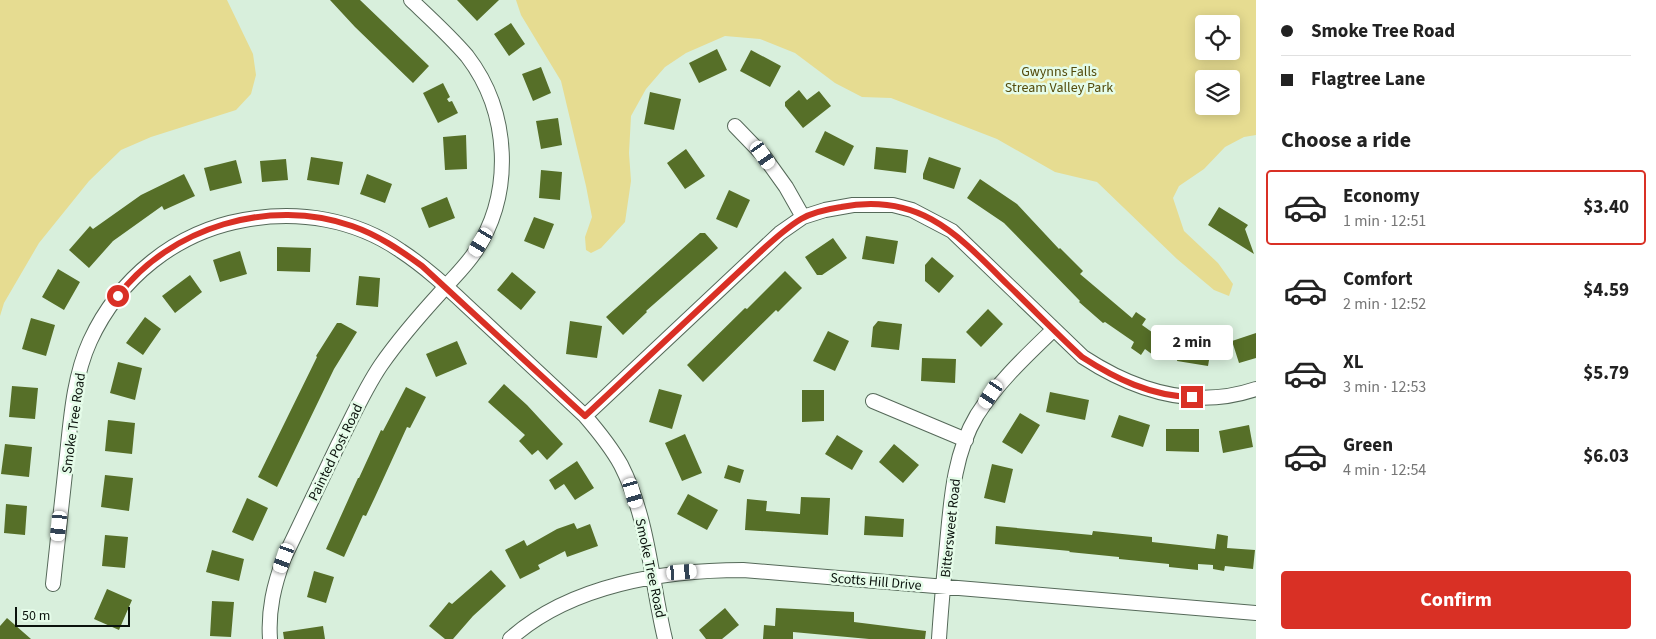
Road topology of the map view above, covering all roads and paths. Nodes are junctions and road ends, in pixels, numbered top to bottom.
1 (410, 0) edge
2 (735, 126) dead end
3 (803, 218) junction
4 (446, 286) junction
5 (1053, 330) junction
6 (1256, 389) edge
7 (873, 401) dead end
8 (585, 416) junction
9 (966, 440) junction
10 (654, 577) junction
11 (53, 584) dead end
12 (943, 587) junction
13 (1256, 613) edge
14 (270, 639) edge
15 (510, 639) edge
16 (665, 639) edge
17 (939, 639) edge

1 - 4 street, Painted Post Road
2 - 3 street
3 - 5 street
3 - 8 street
4 - 8 street, Smoke Tree Road
4 - 11 street, Smoke Tree Road
4 - 14 street, Painted Post Road
5 - 6 street
5 - 9 street, Bittersweet Road
7 - 9 street
8 - 10 street, Smoke Tree Road
9 - 12 street, Bittersweet Road
10 - 12 street, Scotts Hill Drive
10 - 15 street, Scotts Hill Drive
10 - 16 street, Smoke Tree Road
12 - 13 street, Scotts Hill Drive
12 - 17 street, Bittersweet Road

